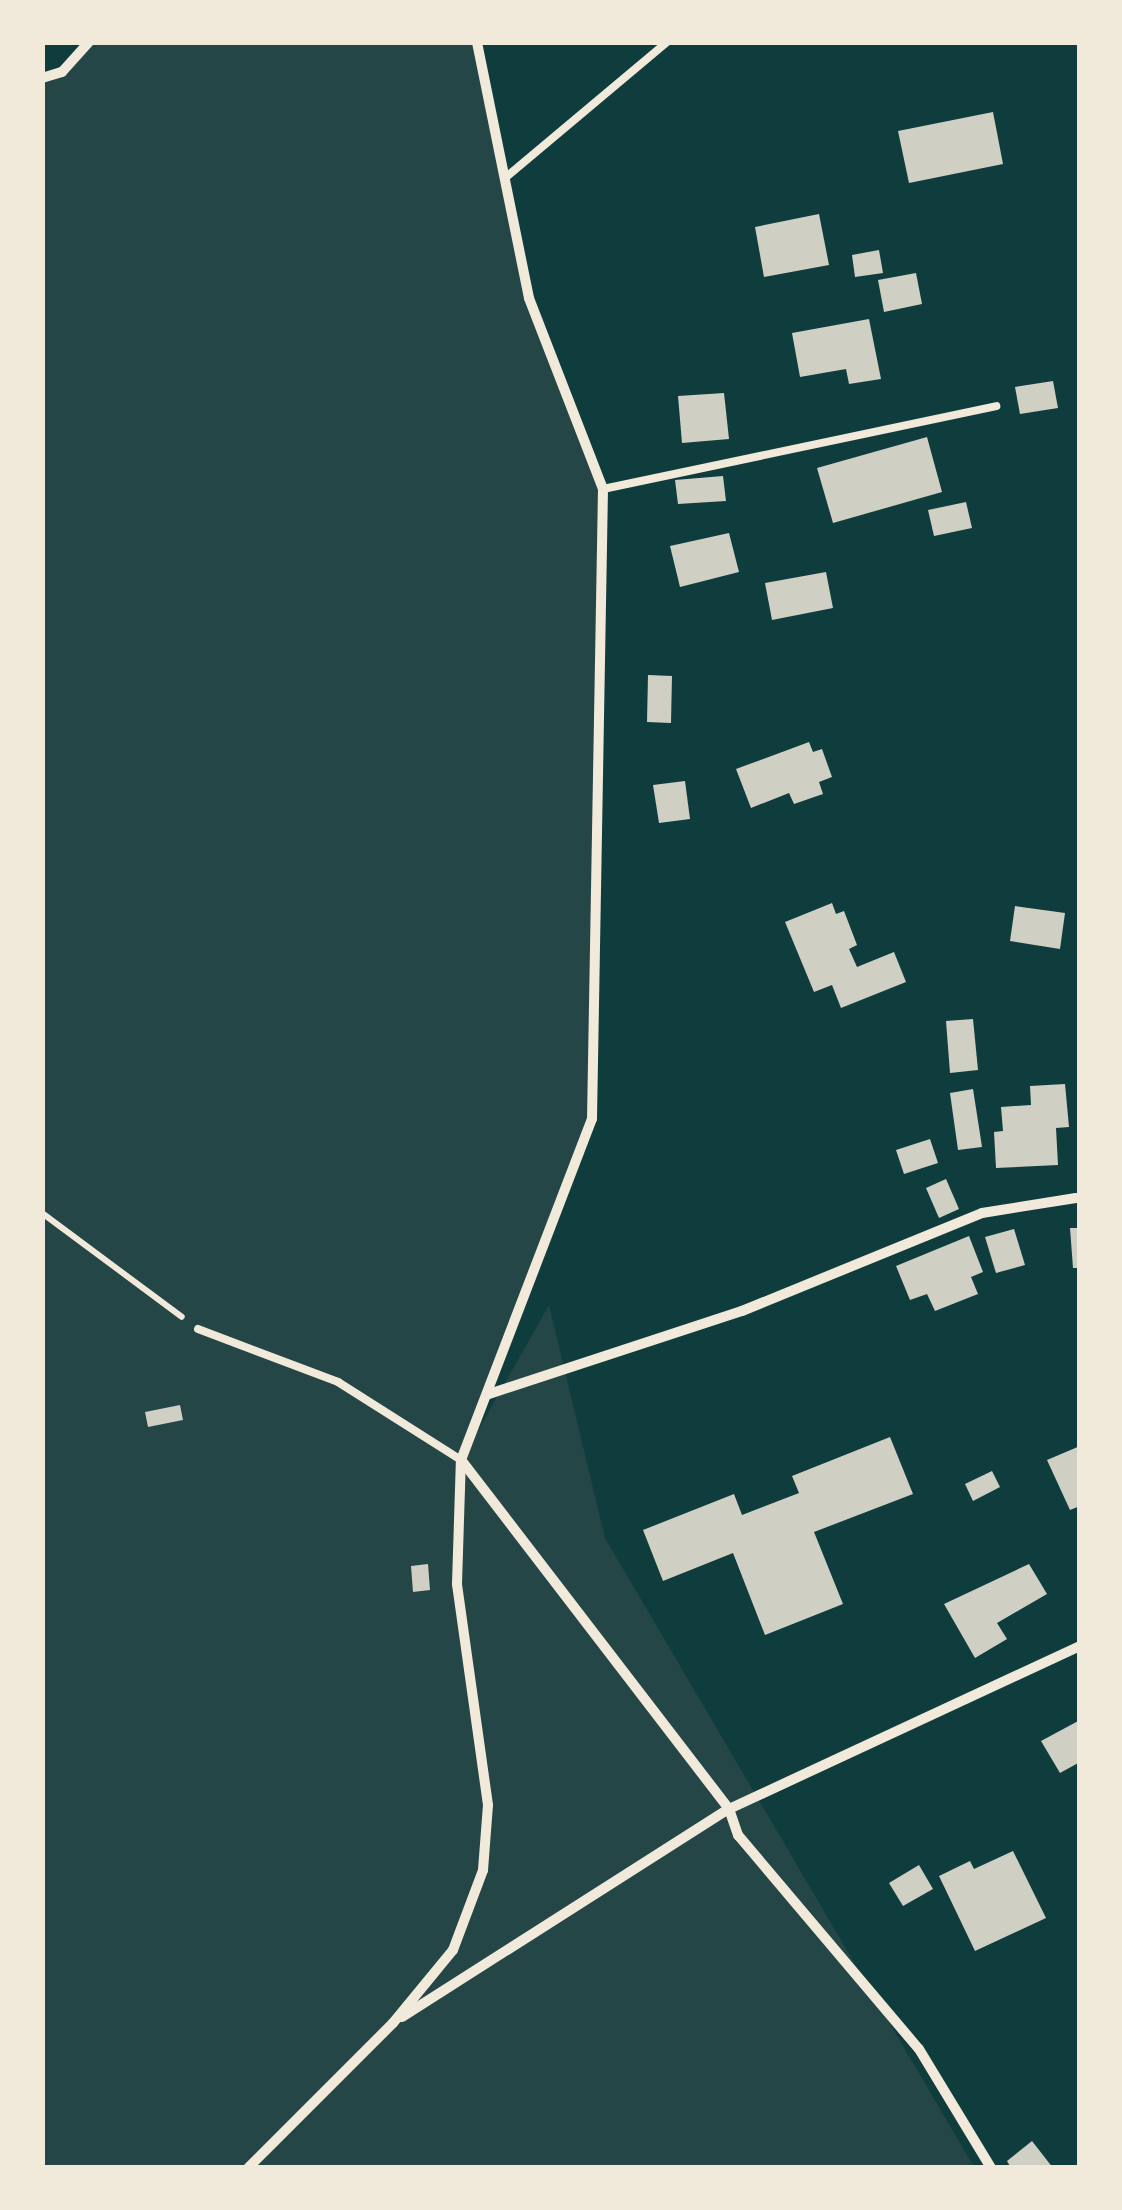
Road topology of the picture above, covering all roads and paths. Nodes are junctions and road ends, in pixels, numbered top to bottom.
1 (89, 42) edge
2 (476, 42) edge
3 (667, 42) edge
4 (42, 78) edge
5 (505, 178) junction
6 (996, 406) dead end
7 (603, 489) junction
8 (1076, 1198) dead end
9 (42, 1213) edge
10 (198, 1329) joint
11 (489, 1394) junction
12 (462, 1460) junction
13 (1080, 1646) edge
14 (729, 1809) junction
15 (393, 2022) junction
16 (248, 2168) edge
17 (991, 2168) edge

1 - 4 street
2 - 5 street
3 - 5 lane
5 - 7 street
6 - 7 lane
7 - 11 street
8 - 11 street
9 - 10 path
10 - 12 lane
11 - 12 street
12 - 14 street
12 - 15 street
13 - 14 street
14 - 15 street
14 - 17 street
15 - 16 street

